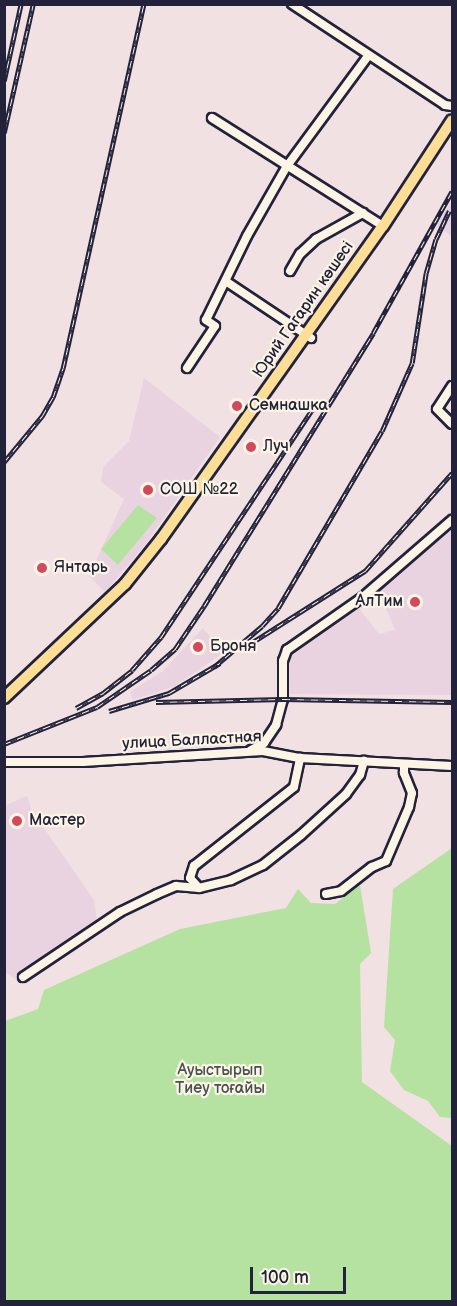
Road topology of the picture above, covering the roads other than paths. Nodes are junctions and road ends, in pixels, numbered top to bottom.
1 (292, 4) edge
2 (368, 56) junction
3 (453, 106) edge
4 (212, 118) dead end
5 (453, 120) edge
6 (453, 134) edge
7 (287, 166) junction
8 (363, 213) junction
9 (383, 226) junction
10 (290, 271) dead end
11 (226, 282) junction
12 (308, 336) junction
13 (187, 368) dead end
14 (453, 386) edge
15 (453, 424) edge
16 (453, 520) edge
17 (4, 698) edge
18 (4, 709) edge
19 (236, 753) junction
20 (300, 758) junction
21 (364, 761) junction
22 (4, 762) edge
23 (404, 764) junction
24 (453, 766) edge
25 (199, 888) junction
26 (326, 894) dead end
27 (23, 977) dead end

1 - 2 street
2 - 3 street
2 - 7 street
4 - 7 street
5 - 9 main road, Юрий Гагарин көшесі
6 - 12 main road, Юрий Гагарин көшесі
7 - 8 street
7 - 11 street
8 - 9 street
8 - 10 street
9 - 12 main road, Юрий Гагарин көшесі
11 - 12 street
11 - 13 street
12 - 17 main road, Юрий Гагарин көшесі
12 - 18 main road, Юрий Гагарин көшесі
14 - 15 street
16 - 19 street
19 - 20 street, улица Балластная
19 - 22 street, улица Балластная
20 - 21 street, улица Балластная
20 - 25 street
21 - 23 street, улица Балластная
21 - 25 street
23 - 24 street, улица Балластная
23 - 26 street
25 - 27 street

